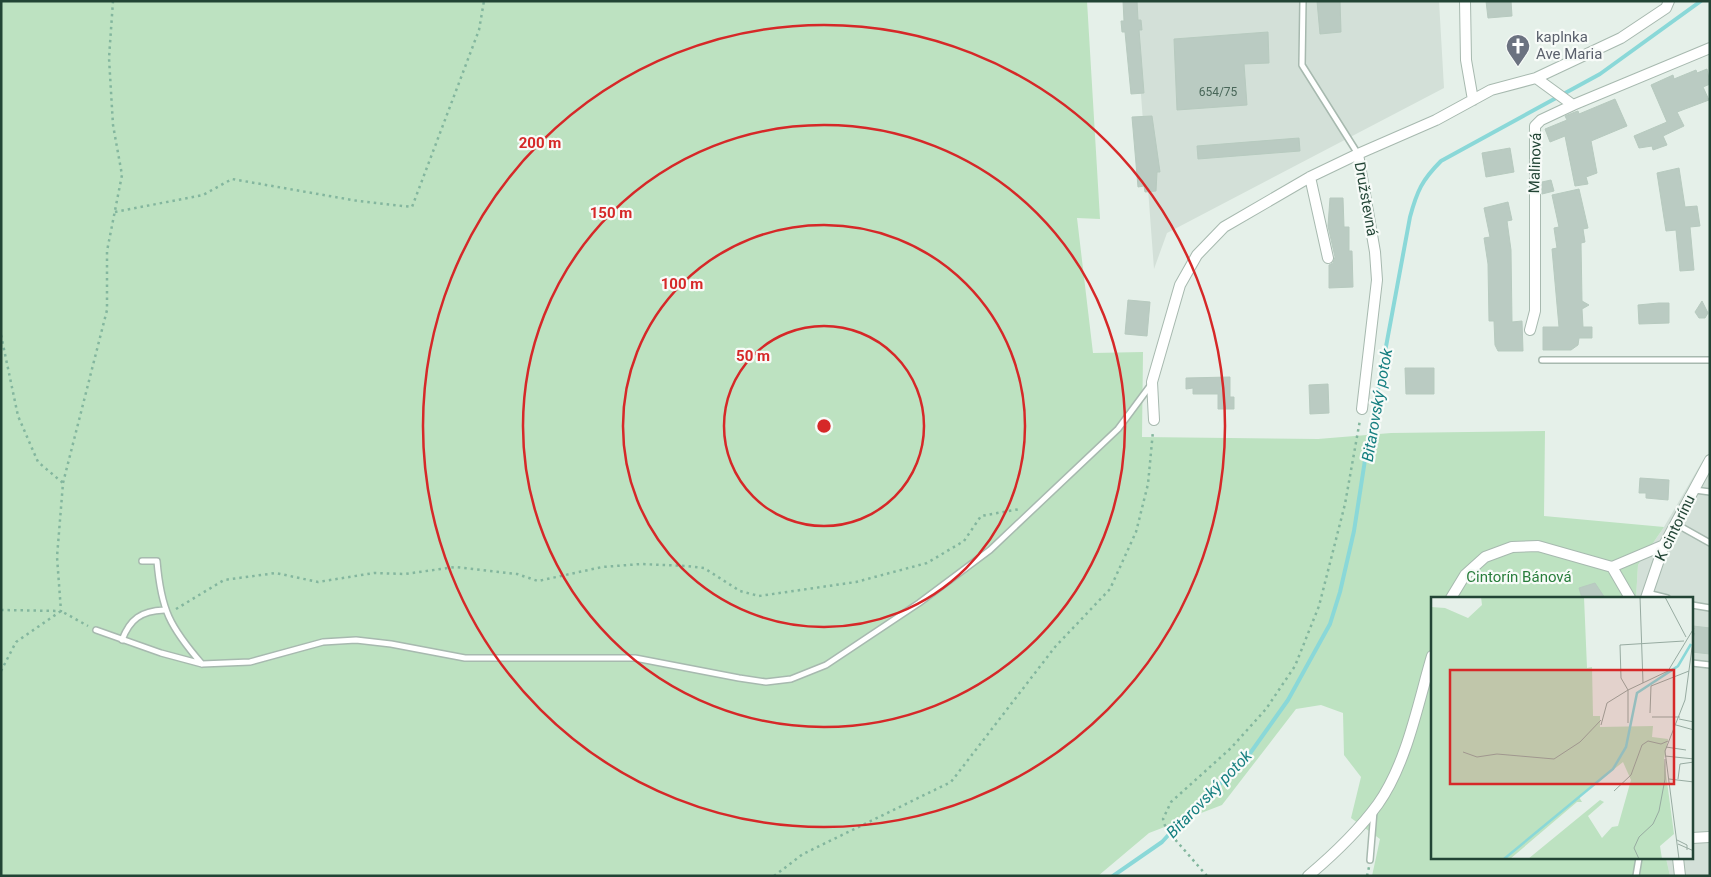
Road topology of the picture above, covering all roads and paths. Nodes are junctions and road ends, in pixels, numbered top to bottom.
1 (113, 1) edge
2 (484, 1) edge
3 (1303, 1) edge
4 (1465, 1) edge
5 (1669, 1) edge
6 (1710, 48) edge
7 (1540, 80) junction
8 (1473, 100) junction
9 (1573, 105) junction
10 (1358, 154) junction
11 (1310, 177) junction
12 (115, 212) junction
13 (1328, 258) dead end
14 (1530, 330) dead end
15 (1, 334) edge
16 (1542, 360) dead end
17 (1710, 360) edge
18 (1152, 382) junction
19 (1362, 409) joint
20 (1154, 420) joint
21 (1710, 460) edge
22 (63, 483) junction
23 (1694, 490) junction
24 (1710, 492) edge
25 (1036, 507) junction
26 (1676, 524) junction
27 (1710, 543) edge
28 (1664, 545) junction
29 (142, 561) dead end
30 (1612, 567) junction
31 (1646, 596) edge
32 (1452, 597) edge
33 (1629, 597) edge
34 (1694, 605) edge
35 (1710, 608) edge
36 (1, 610) edge
37 (164, 610) junction
38 (61, 611) junction
39 (96, 630) joint
40 (122, 640) junction
41 (1431, 659) edge
42 (1694, 663) edge
43 (202, 664) junction
44 (1710, 665) edge
45 (1, 672) edge
46 (1374, 808) junction
47 (1694, 838) edge
48 (1709, 838) edge
49 (1370, 860) dead end
50 (1639, 860) edge
51 (1678, 860) edge
52 (774, 876) edge
53 (1207, 876) edge
54 (1308, 876) edge
55 (1636, 876) edge
56 (1680, 876) edge

1 - 12 path
2 - 12 path
3 - 10 lane
4 - 8 street
5 - 7 street, Družstevná
6 - 9 street, Malinová
7 - 8 street, Družstevná
7 - 9 street
8 - 10 street, Družstevná
9 - 14 street, Malinová
10 - 11 street
10 - 19 street, Družstevná
11 - 13 street
11 - 18 street
12 - 22 path
15 - 22 path
16 - 17 lane
18 - 20 street
18 - 25 lane
19 - 53 path
20 - 52 path
21 - 23 street, K cintorínu
22 - 38 path
23 - 24 lane
23 - 26 street, K cintorínu
25 - 37 path
25 - 43 lane
26 - 27 lane
26 - 28 street, K cintorínu
28 - 30 street
28 - 31 street, K cintorínu
29 - 37 lane
30 - 32 street
30 - 33 street
34 - 35 lane
36 - 38 path
37 - 40 lane
37 - 43 lane
38 - 39 path
38 - 45 path
39 - 40 lane
40 - 43 lane
41 - 46 street
42 - 44 lane
46 - 49 lane
46 - 54 street
47 - 48 street
50 - 55 lane
51 - 56 street

